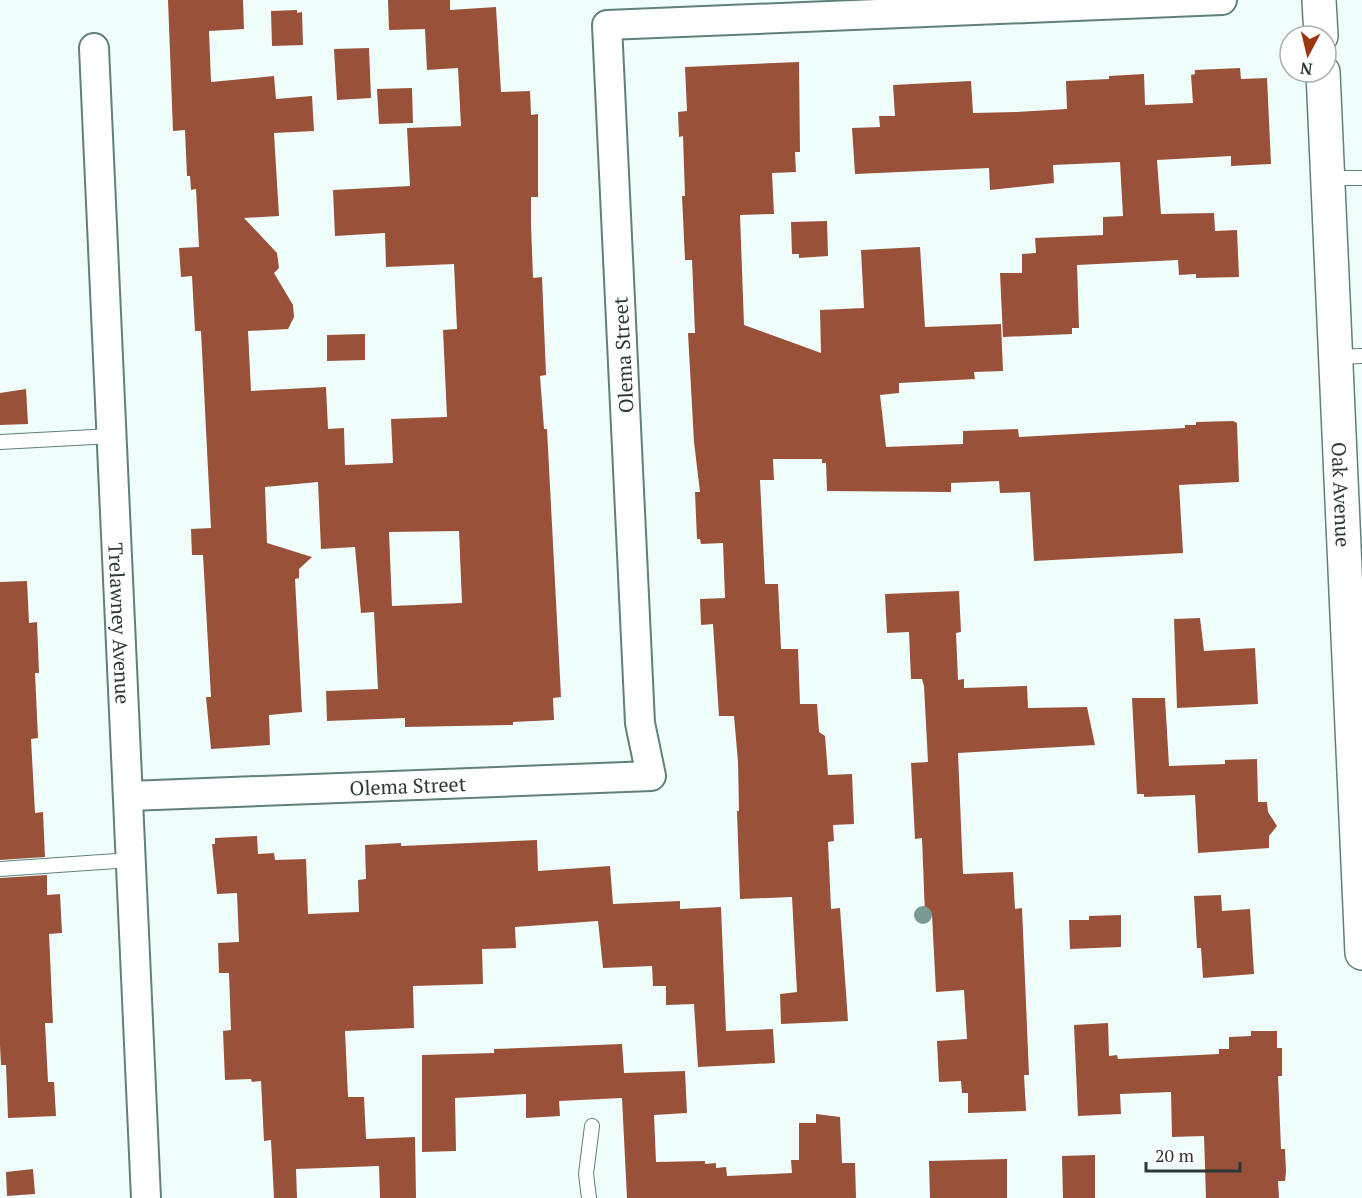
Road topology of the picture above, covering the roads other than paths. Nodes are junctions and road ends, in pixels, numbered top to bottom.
1 (1222, 0) edge
2 (1319, 0) edge
3 (1320, 24) edge
4 (94, 48) dead end
5 (1324, 84) edge
6 (1328, 178) junction
7 (1362, 178) edge
8 (1349, 356) edge
9 (112, 436) junction
10 (0, 442) edge
11 (129, 796) junction
12 (131, 860) junction
13 (0, 869) edge
14 (1362, 953) edge
15 (592, 1126) dead end
16 (146, 1198) edge
17 (589, 1198) edge

1 - 11 street, Olema Street
2 - 3 street
4 - 9 street, Trelawney Avenue
5 - 6 street, Oak Avenue
6 - 7 lane
6 - 8 street, Oak Avenue
8 - 14 street, Oak Avenue
9 - 10 lane
9 - 11 street, Trelawney Avenue
11 - 12 street, Trelawney Avenue
12 - 13 lane
12 - 16 street, Trelawney Avenue
15 - 17 lane

